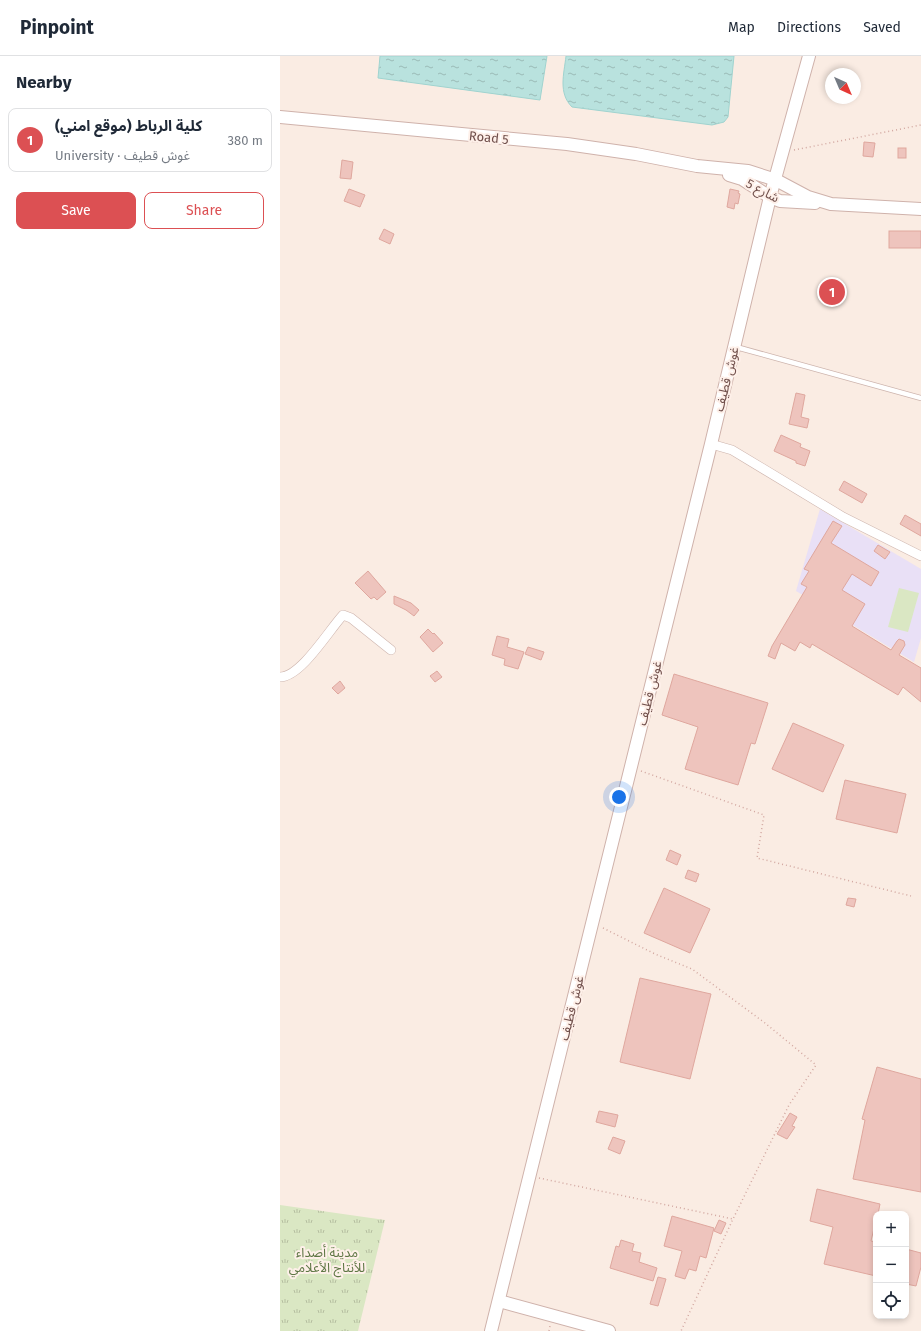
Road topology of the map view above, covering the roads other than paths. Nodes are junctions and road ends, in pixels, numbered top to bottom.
1 (809, 56) edge
2 (280, 117) edge
3 (697, 166) junction
4 (776, 180) junction
5 (770, 196) junction
6 (831, 204) junction
7 (921, 209) edge
8 (734, 347) junction
9 (921, 398) edge
10 (711, 444) junction
11 (921, 556) edge
12 (391, 650) dead end
13 (280, 677) edge
14 (499, 1301) junction
15 (491, 1331) edge
16 (609, 1331) edge

1 - 4 main road, غوش قطيف
2 - 3 main road, Road 5
3 - 4 main road
3 - 5 main road, شارع 5
4 - 5 main road, غوش قطيف
4 - 6 main road
5 - 6 main road, شارع 5
5 - 8 main road, غوش قطيف
6 - 7 main road
8 - 9 lane
8 - 10 main road, غوش قطيف
10 - 11 street
10 - 14 main road, غوش قطيف
12 - 13 street
14 - 15 main road, غوش قطيف
14 - 16 main road

